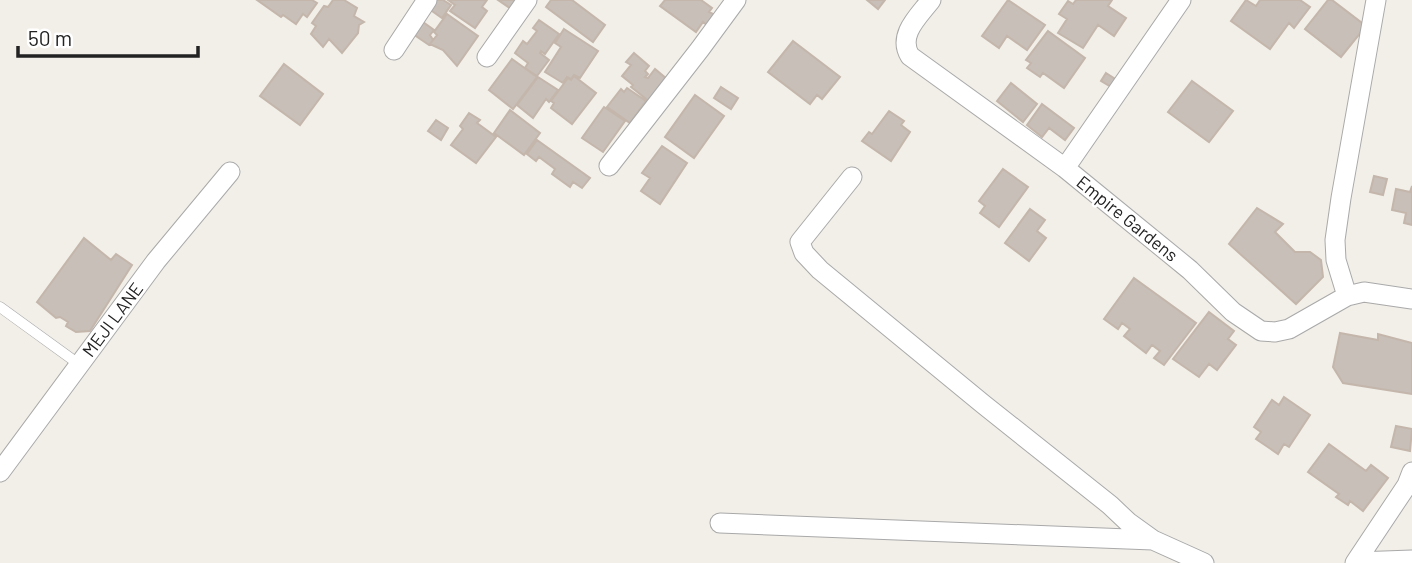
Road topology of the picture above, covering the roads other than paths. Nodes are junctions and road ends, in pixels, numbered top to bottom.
1 (428, 0) edge
2 (527, 0) edge
3 (736, 0) edge
4 (931, 0) edge
5 (1181, 0) edge
6 (1376, 0) edge
7 (394, 50) dead end
8 (487, 57) dead end
9 (609, 166) dead end
10 (1065, 168) junction
11 (230, 172) dead end
12 (852, 177) dead end
13 (1347, 296) junction
14 (1412, 299) edge
15 (0, 307) edge
16 (80, 365) junction
17 (0, 472) edge
18 (1412, 472) edge
19 (720, 523) dead end
20 (1153, 540) junction
21 (1412, 560) edge
22 (1204, 563) edge
23 (1355, 563) edge

1 - 7 street
2 - 8 street
3 - 9 street
4 - 10 street, Empire Gardens
5 - 10 street
6 - 13 street
10 - 13 street, Empire Gardens
11 - 16 street, MEJI LANE
12 - 20 street
13 - 14 street, Empire Gardens
15 - 16 lane
16 - 17 street, MEJI LANE
18 - 23 street
19 - 20 street
20 - 22 street
21 - 23 street

